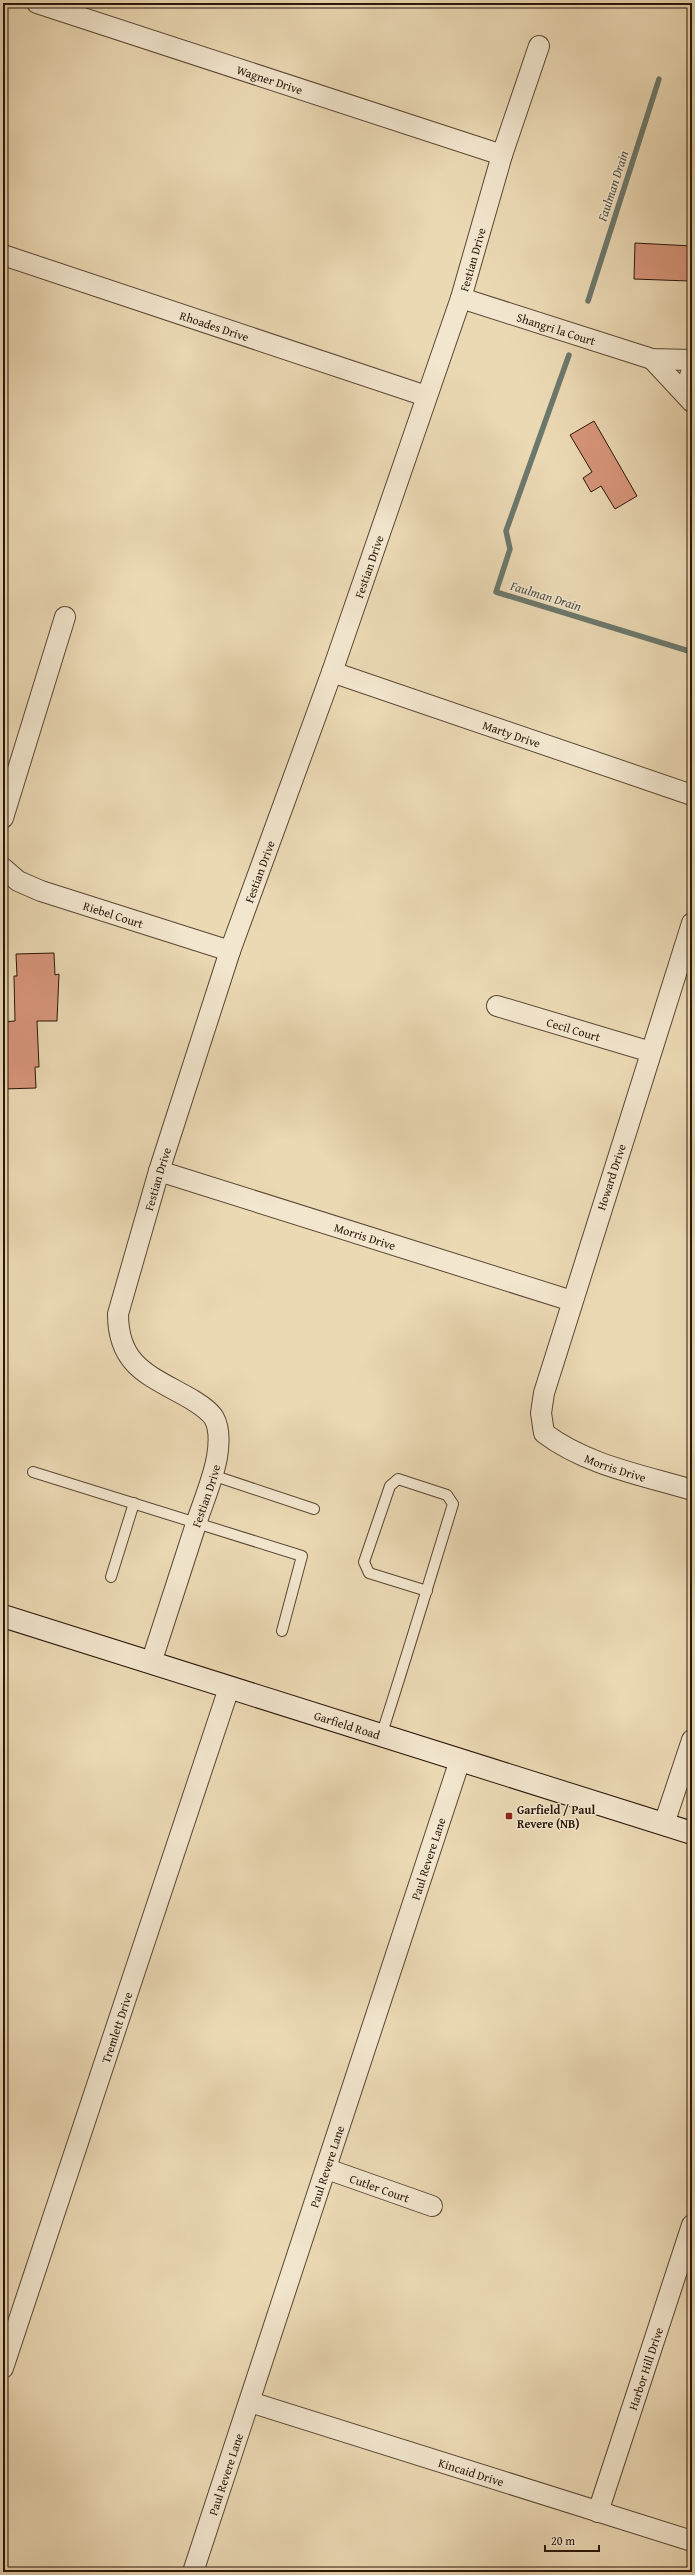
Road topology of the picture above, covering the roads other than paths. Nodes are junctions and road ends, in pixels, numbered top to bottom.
1 (37, 3) edge
2 (538, 46) dead end
3 (502, 155) junction
4 (3, 256) edge
5 (461, 298) junction
6 (652, 359) junction
7 (691, 360) edge
8 (426, 396) junction
9 (686, 396) edge
10 (65, 617) dead end
11 (332, 672) junction
12 (692, 795) edge
13 (3, 818) edge
14 (3, 868) edge
15 (692, 923) edge
16 (230, 951) junction
17 (497, 1006) dead end
18 (650, 1052) junction
19 (159, 1171) junction
20 (572, 1301) junction
21 (544, 1433) joint
22 (33, 1472) dead end
23 (212, 1475) junction
24 (692, 1490) edge
25 (134, 1503) junction
26 (314, 1509) dead end
27 (197, 1522) junction
28 (111, 1576) dead end
29 (427, 1590) junction
30 (3, 1616) edge
31 (282, 1631) dead end
32 (151, 1662) junction
33 (229, 1688) junction
34 (381, 1736) junction
35 (692, 1740) edge
36 (460, 1760) junction
37 (664, 1824) junction
38 (692, 1833) edge
39 (327, 2169) junction
40 (432, 2206) dead end
41 (692, 2225) edge
42 (3, 2368) edge
43 (250, 2402) junction
44 (598, 2512) junction
45 (692, 2541) edge
46 (193, 2572) edge

1 - 3 street, Wagner Drive
2 - 3 street, Festian Drive
3 - 5 street, Festian Drive
4 - 8 street, Rhoades Drive
5 - 6 street, Shangri la Court
5 - 8 street, Festian Drive
6 - 7 street, Shangri la Court
6 - 9 street
7 - 9 lane
8 - 11 street, Festian Drive
10 - 13 street
11 - 12 street, Marty Drive
11 - 16 street, Festian Drive
14 - 16 street, Riebel Court
15 - 18 street, Howard Drive
16 - 19 street, Festian Drive
17 - 18 street, Cecil Court
18 - 20 street, Howard Drive
19 - 20 street, Morris Drive
19 - 23 street, Festian Drive
20 - 21 street, Howard Drive
21 - 24 street, Morris Drive
22 - 25 lane
23 - 26 lane
23 - 27 street, Festian Drive
25 - 27 lane
25 - 28 lane
27 - 31 lane
27 - 32 street, Festian Drive
29 - 29 lane
29 - 34 lane
30 - 32 main road, Garfield Road
32 - 33 main road, Garfield Road
33 - 34 main road, Garfield Road
33 - 42 street, Tremlett Drive
34 - 36 main road, Garfield Road
35 - 37 street
36 - 37 main road, Garfield Road
36 - 39 street, Paul Revere Lane
37 - 38 main road, Garfield Road
39 - 40 street, Cutler Court
39 - 43 street, Paul Revere Lane
41 - 44 street, Harbor Hill Drive
43 - 44 street, Kincaid Drive
43 - 46 street, Paul Revere Lane
44 - 45 street, Kincaid Drive

